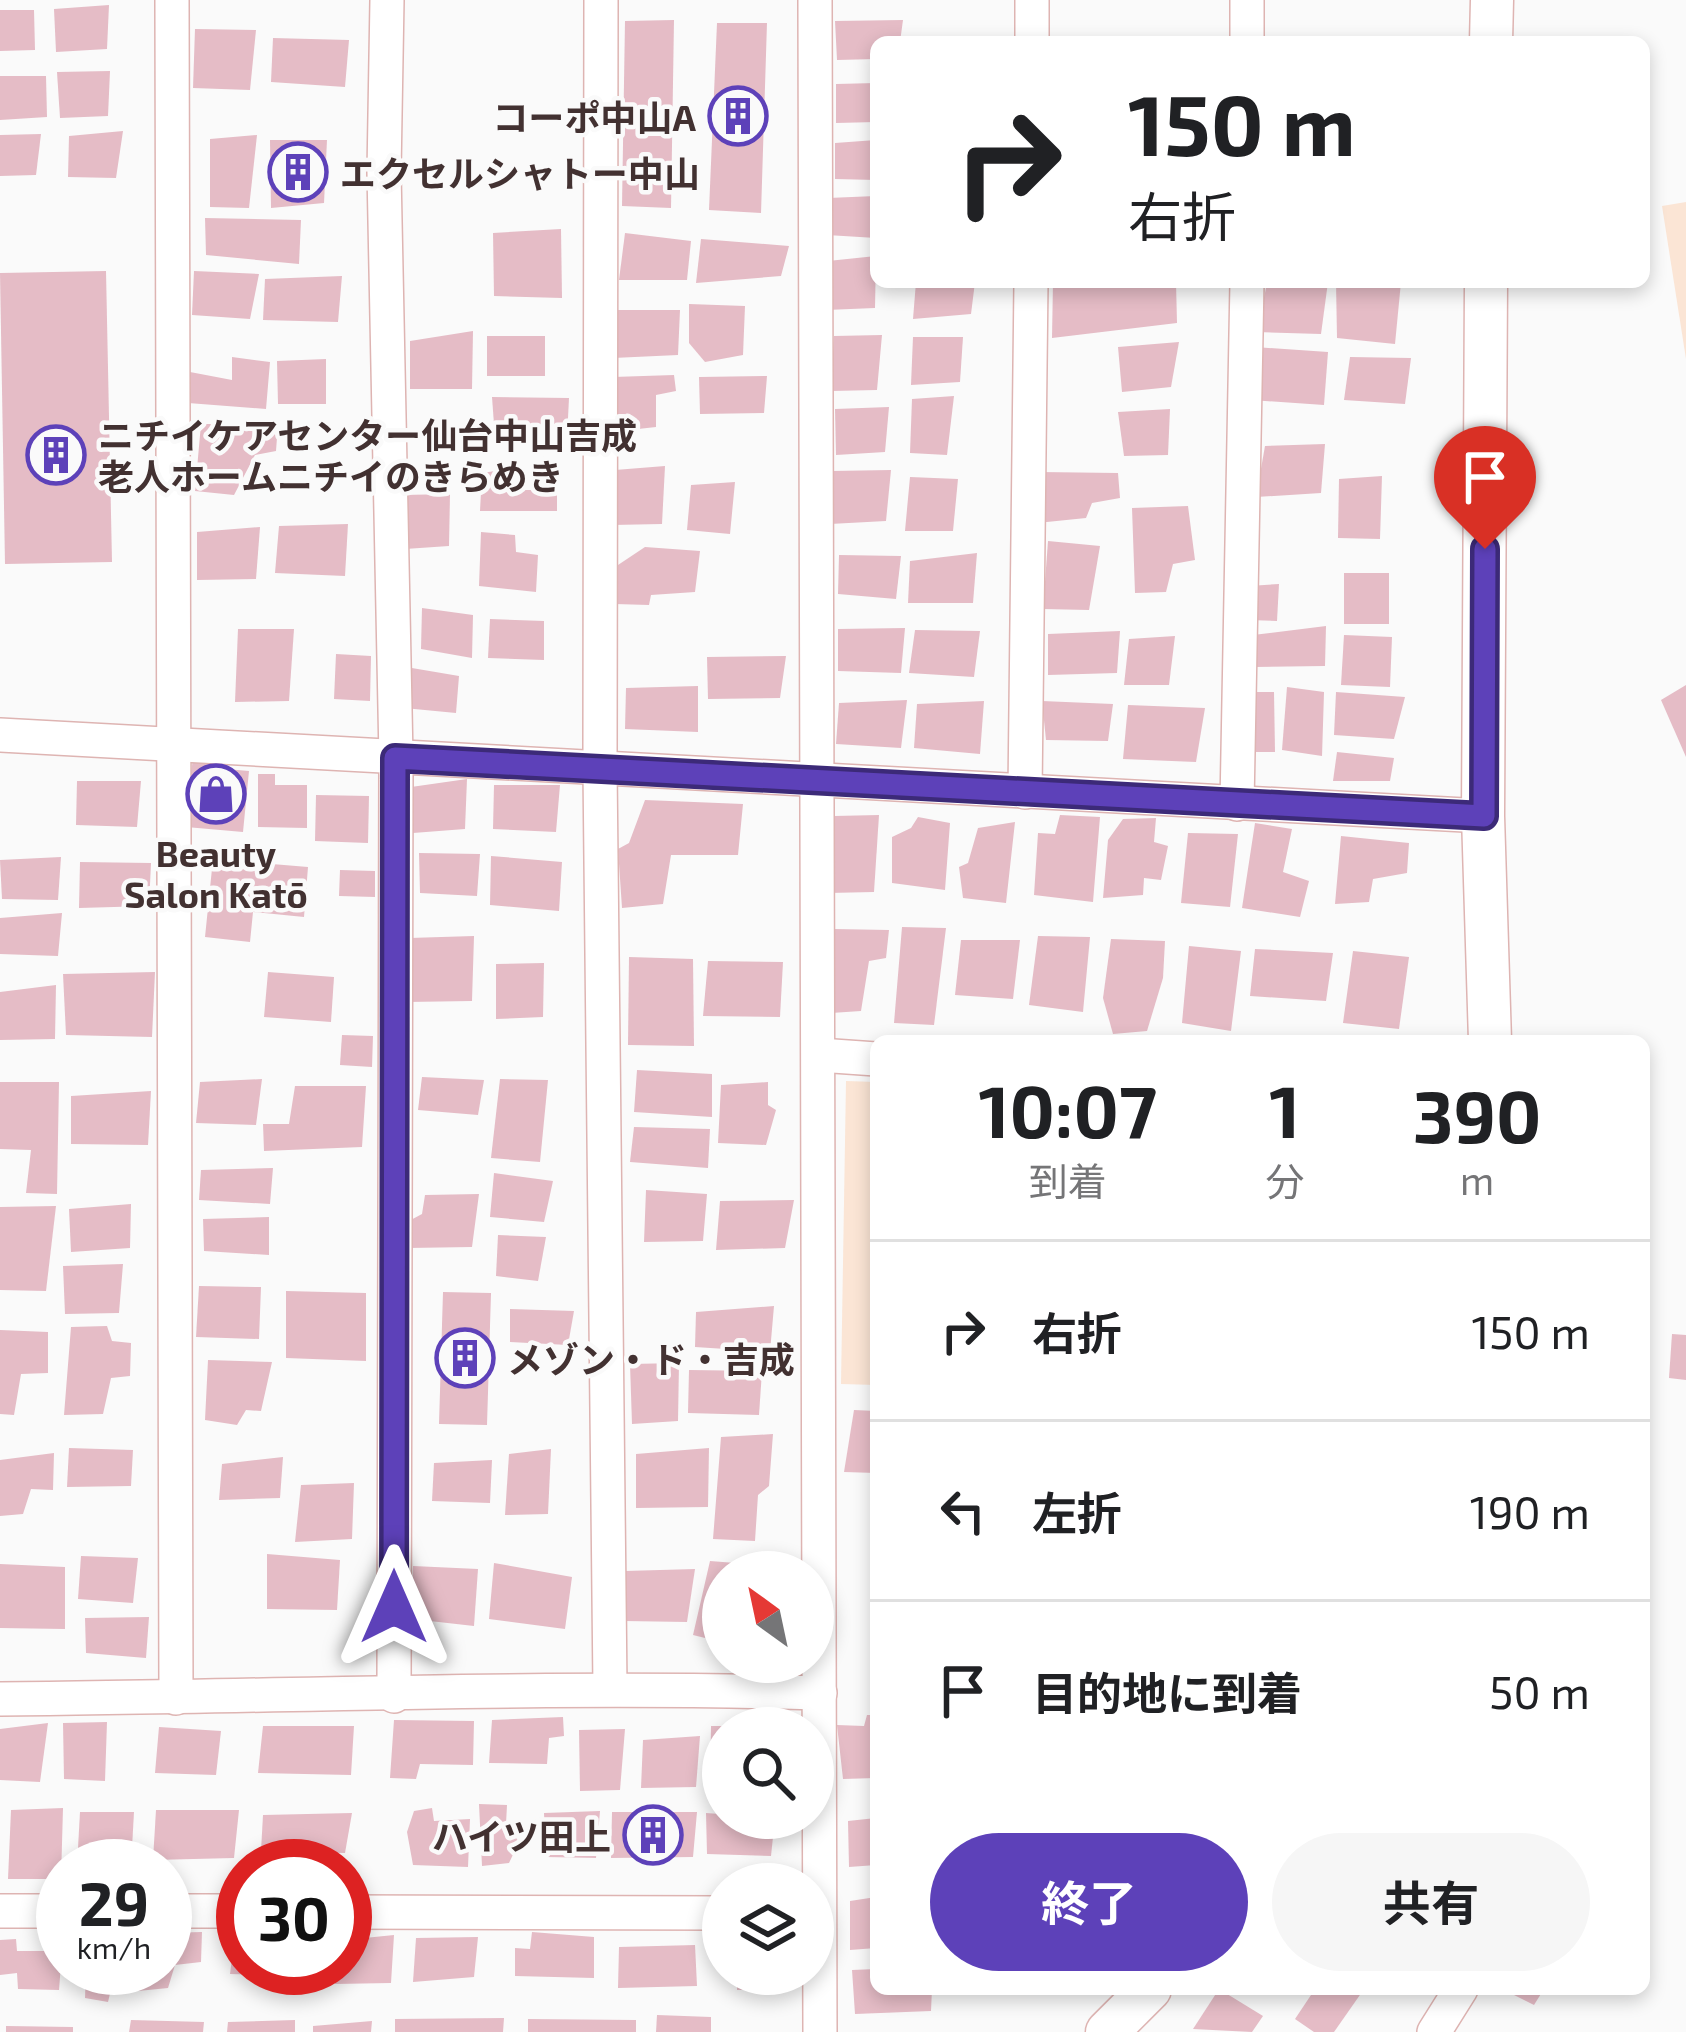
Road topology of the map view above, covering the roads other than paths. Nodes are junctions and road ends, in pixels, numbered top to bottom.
1 (172, 0) edge
2 (387, 0) edge
3 (601, 0) edge
4 (815, 0) edge
5 (1032, 0) edge
6 (1247, 0) edge
7 (1492, 0) edge
8 (1032, 36) edge
9 (1247, 36) edge
10 (1491, 36) edge
11 (1031, 288) edge
12 (1246, 288) edge
13 (1486, 288) edge
14 (0, 736) edge
15 (175, 746) junction
16 (395, 758) junction
17 (600, 769) junction
18 (819, 781) junction
19 (1025, 792) junction
20 (1237, 804) junction
21 (1484, 816) junction
22 (1490, 1035) edge
23 (819, 1055) junction
24 (870, 1059) edge
25 (610, 1687) junction
26 (820, 1693) junction
27 (394, 1696) junction
28 (176, 1698) junction
29 (0, 1699) edge
30 (818, 1863) edge
31 (0, 1911) edge
32 (36, 1911) edge
33 (372, 1912) edge
34 (702, 1913) edge
35 (819, 1995) edge
36 (1144, 1995) edge
37 (1459, 1995) edge
38 (1447, 2027) edge
39 (820, 2032) edge
40 (1107, 2032) edge

1 - 15 street
2 - 16 street
3 - 17 street
4 - 18 street
5 - 8 street
6 - 9 street
7 - 10 street
11 - 19 street
12 - 20 street
13 - 21 street
14 - 15 street
15 - 16 street
15 - 28 street
16 - 17 street
16 - 27 street
17 - 18 street
17 - 25 street
18 - 19 street
18 - 23 street
19 - 20 street
20 - 21 street
21 - 22 street
23 - 24 street
23 - 26 street
25 - 26 street
25 - 27 street
26 - 30 street
27 - 28 street
28 - 29 street
31 - 32 street
33 - 34 street
35 - 39 street
36 - 40 street
37 - 38 street

